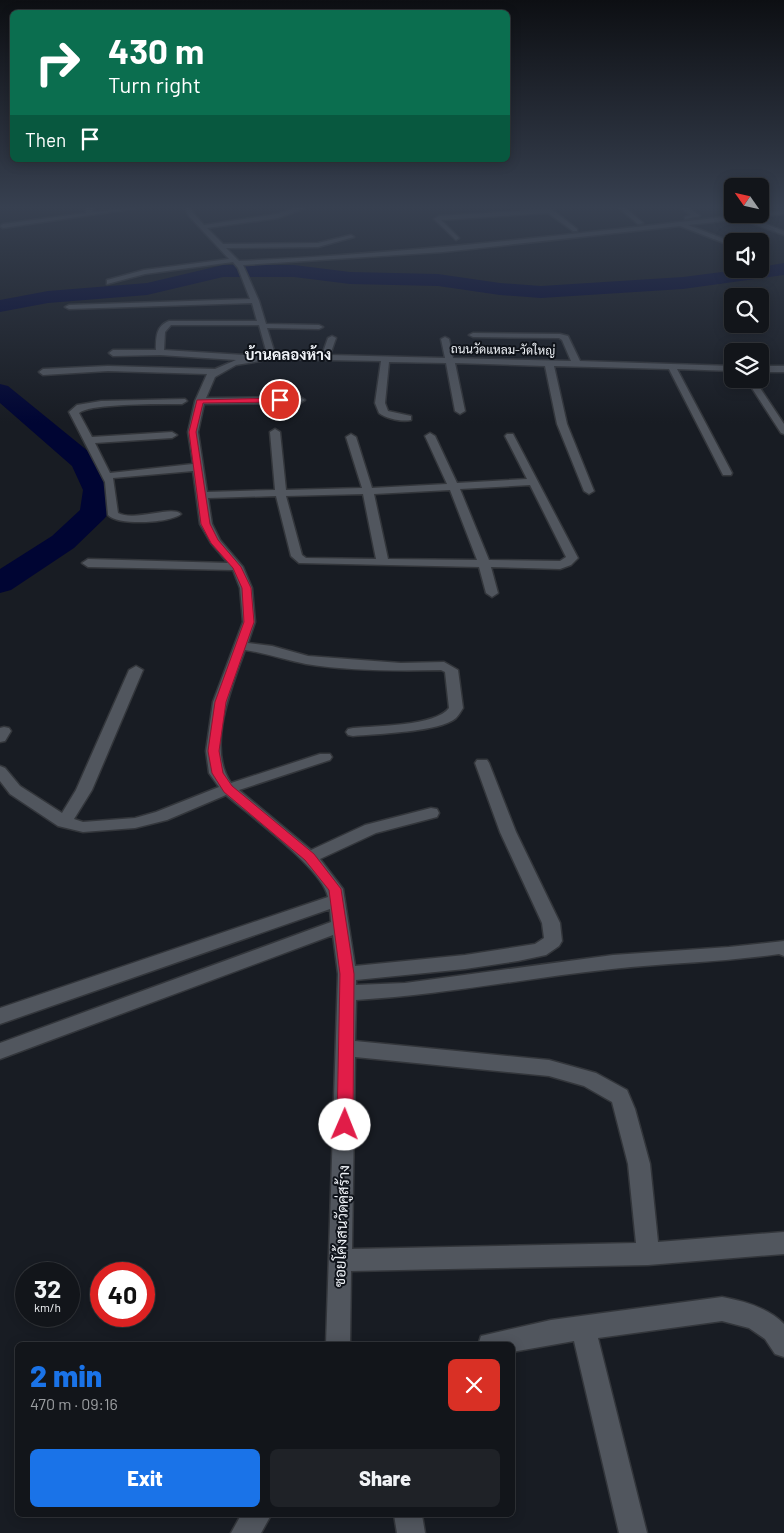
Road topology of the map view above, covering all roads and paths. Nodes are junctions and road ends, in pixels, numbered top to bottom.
1 (118, 280) edge
2 (245, 280) edge
3 (110, 282) dead end
4 (255, 301) junction
5 (69, 307) dead end
6 (262, 325) junction
7 (319, 327) dead end
8 (473, 335) dead end
9 (332, 338) dead end
10 (444, 339) dead end
11 (160, 352) junction
12 (113, 353) dead end
13 (272, 356) junction
14 (325, 358) junction
15 (254, 359) junction
16 (385, 360) junction
17 (449, 361) junction
18 (548, 364) junction
19 (577, 364) junction
20 (672, 367) junction
21 (724, 368) edge
22 (769, 369) edge
23 (784, 369) edge
24 (43, 372) dead end
25 (217, 372) junction
26 (756, 388) edge
27 (300, 400) dead end
28 (182, 401) dead end
29 (200, 401) junction
30 (460, 411) dead end
31 (408, 418) dead end
32 (784, 431) edge
33 (275, 432) dead end
34 (172, 435) dead end
35 (430, 436) dead end
36 (510, 436) dead end
37 (351, 437) dead end
38 (89, 440) junction
39 (199, 470) junction
40 (726, 473) dead end
41 (109, 479) junction
42 (532, 482) junction
43 (453, 486) junction
44 (368, 490) junction
45 (589, 491) dead end
46 (281, 494) junction
47 (203, 497) junction
48 (176, 514) dead end
49 (88, 563) dead end
50 (383, 564) junction
51 (486, 565) junction
52 (237, 567) junction
53 (492, 593) dead end
54 (241, 646) junction
55 (136, 670) dead end
56 (353, 732) dead end
57 (325, 757) dead end
58 (482, 763) dead end
59 (0, 771) edge
60 (228, 789) junction
61 (432, 813) dead end
62 (64, 822) junction
63 (310, 857) junction
64 (337, 900) junction
65 (341, 925) junction
66 (784, 948) edge
67 (347, 974) junction
68 (347, 993) junction
69 (0, 1016) edge
70 (347, 1048) junction
71 (0, 1051) edge
72 (784, 1243) edge
73 (648, 1254) junction
74 (341, 1260) junction
75 (583, 1327) junction
76 (335, 1342) edge
77 (506, 1342) edge
78 (784, 1345) edge
79 (256, 1517) edge
80 (408, 1517) edge
81 (245, 1533) edge
82 (411, 1533) edge
83 (633, 1533) edge

1 - 3 street
2 - 4 street
4 - 5 street
4 - 6 street
6 - 7 street
6 - 11 street
6 - 13 street
8 - 19 street
9 - 14 street
10 - 17 street
11 - 12 street
11 - 15 street
13 - 14 street, ถนนวัดแหลม-วัดใหญ่
13 - 15 street
14 - 16 street, ถนนวัดแหลม-วัดใหญ่
15 - 25 street
16 - 17 street, ถนนวัดแหลม-วัดใหญ่
16 - 31 street
17 - 18 street, ถนนวัดแหลม-วัดใหญ่
17 - 30 street
18 - 19 street, ถนนวัดแหลม-วัดใหญ่
18 - 45 street
19 - 20 street, ถนนวัดแหลม-วัดใหญ่
20 - 21 street, ถนนวัดแหลม-วัดใหญ่
20 - 40 street
22 - 23 street
24 - 25 street
25 - 29 street, ซอยโค้งสนวัดคู่สร้าง
26 - 32 street
27 - 29 street
28 - 38 street
29 - 39 street, ซอยโค้งสนวัดคู่สร้าง
33 - 46 street
34 - 38 street
35 - 43 street
36 - 42 street
37 - 44 street
38 - 41 street
39 - 41 street
39 - 47 street, ซอยโค้งสนวัดคู่สร้าง
41 - 48 street
42 - 43 street
42 - 51 street
43 - 44 street
43 - 51 street
44 - 46 street
44 - 50 street
46 - 47 street
46 - 50 street
47 - 52 street, ซอยโค้งสนวัดคู่สร้าง
49 - 52 street
50 - 51 street
51 - 53 street
52 - 54 street, ซอยโค้งสนวัดคู่สร้าง
54 - 56 street
54 - 60 street, ซอยโค้งสนวัดคู่สร้าง
55 - 62 street
57 - 60 street
58 - 67 street
59 - 62 street
60 - 62 street
60 - 63 street, ซอยโค้งสนวัดคู่สร้าง
61 - 63 street
63 - 64 street, ซอยโค้งสนวัดคู่สร้าง
64 - 65 street, ซอยโค้งสนวัดคู่สร้าง
64 - 69 street
65 - 67 street, ซอยโค้งสนวัดคู่สร้าง
65 - 71 street
66 - 68 street
67 - 68 street, ซอยโค้งสนวัดคู่สร้าง
68 - 70 street, ซอยโค้งสนวัดคู่สร้าง
70 - 73 street
70 - 74 street, ซอยโค้งสนวัดคู่สร้าง
72 - 73 street
73 - 74 street
74 - 76 street, ซอยโค้งสนวัดคู่สร้าง
75 - 77 street
75 - 78 street
75 - 83 street
79 - 81 street
80 - 82 street

